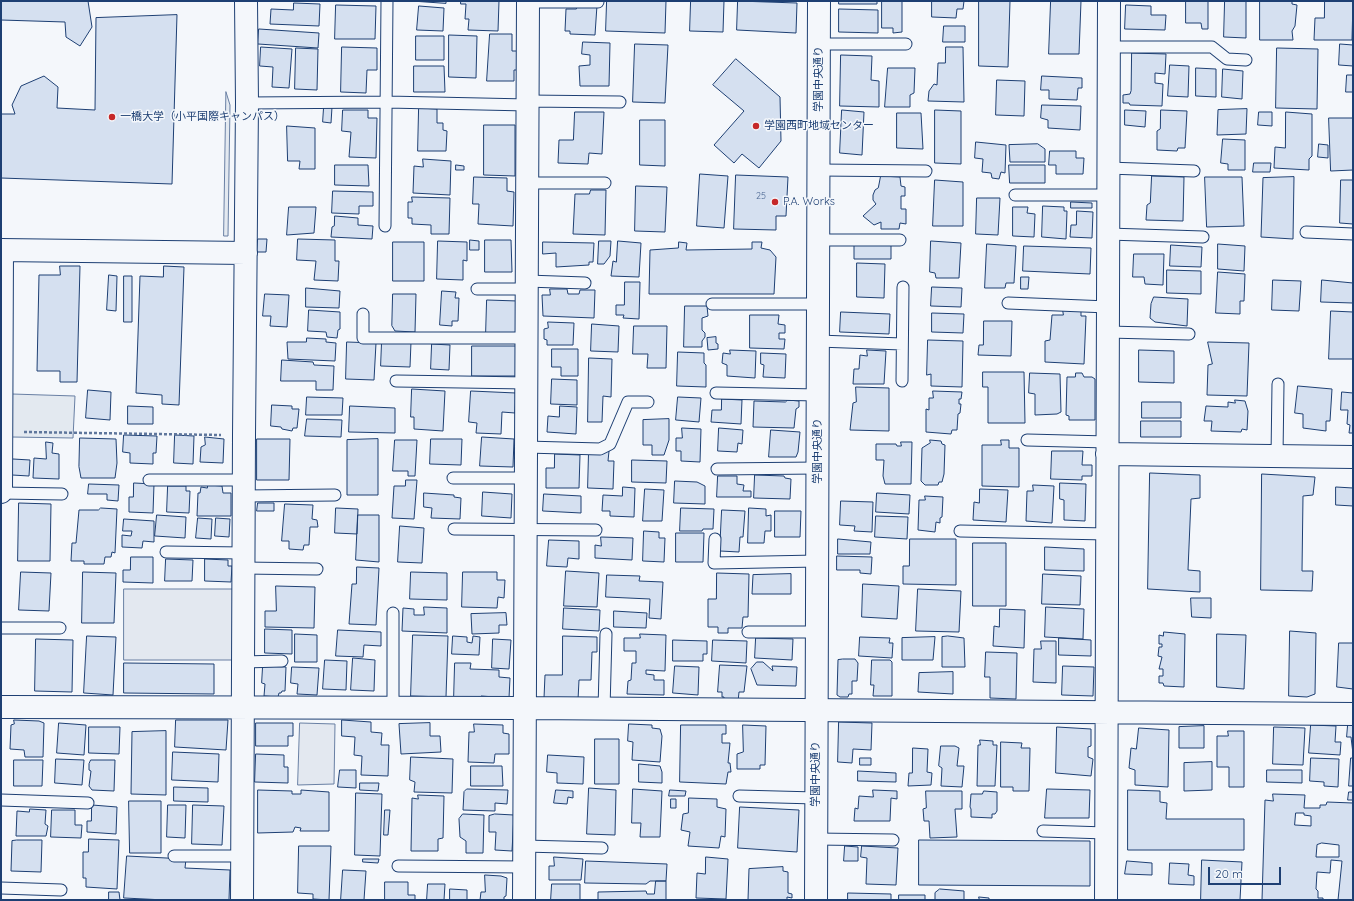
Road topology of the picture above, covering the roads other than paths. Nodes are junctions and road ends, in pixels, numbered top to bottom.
1 (246, 1) edge
2 (387, 1) edge
3 (528, 1) edge
4 (819, 1) edge
5 (1109, 1) edge
6 (598, 2) dead end
7 (819, 44) junction
8 (906, 44) dead end
9 (1109, 47) junction
10 (1246, 60) dead end
11 (386, 102) junction
12 (620, 102) dead end
13 (247, 103) junction
14 (528, 103) junction
15 (1108, 168) junction
16 (818, 170) junction
17 (926, 171) dead end
18 (1194, 171) dead end
19 (527, 183) junction
20 (606, 183) dead end
21 (1015, 195) dead end
22 (1108, 195) junction
23 (385, 226) dead end
24 (1306, 232) dead end
25 (1108, 234) junction
26 (1353, 234) edge
27 (1203, 238) dead end
28 (818, 240) junction
29 (900, 240) dead end
30 (2, 250) edge
31 (246, 253) junction
32 (585, 283) dead end
33 (527, 285) junction
34 (903, 288) dead end
35 (477, 289) dead end
36 (1008, 303) dead end
37 (712, 304) dead end
38 (818, 304) junction
39 (1108, 307) junction
40 (363, 314) dead end
41 (1108, 332) junction
42 (1189, 334) dead end
43 (527, 338) junction
44 (818, 342) junction
45 (902, 344) junction
46 (396, 381) dead end
47 (902, 381) dead end
48 (526, 383) junction
49 (1278, 384) dead end
50 (716, 393) dead end
51 (818, 395) junction
52 (648, 402) dead end
53 (1, 432) edge
54 (1027, 440) dead end
55 (526, 447) junction
56 (1108, 448) junction
57 (1277, 456) junction
58 (1353, 457) edge
59 (1, 462) edge
60 (818, 468) junction
61 (717, 469) dead end
62 (453, 478) dead end
63 (526, 478) junction
64 (149, 480) dead end
65 (244, 488) junction
66 (1, 493) edge
67 (62, 494) dead end
68 (335, 495) dead end
69 (454, 529) dead end
70 (526, 530) junction
71 (596, 530) dead end
72 (960, 531) dead end
73 (1107, 534) junction
74 (715, 539) dead end
75 (166, 552) dead end
76 (244, 560) junction
77 (817, 561) junction
78 (317, 569) dead end
79 (393, 613) dead end
80 (1, 628) edge
81 (60, 628) dead end
82 (748, 632) dead end
83 (817, 632) junction
84 (606, 634) dead end
85 (282, 661) dead end
86 (243, 662) junction
87 (1, 707) edge
88 (243, 708) junction
89 (393, 708) junction
90 (525, 708) junction
91 (604, 709) junction
92 (817, 711) junction
93 (1107, 713) junction
94 (1353, 714) edge
95 (739, 796) dead end
96 (816, 798) junction
97 (1, 800) edge
98 (88, 803) dead end
99 (1043, 831) dead end
100 (1106, 833) junction
101 (816, 838) junction
102 (893, 840) dead end
103 (602, 848) dead end
104 (174, 856) dead end
105 (243, 856) junction
106 (524, 856) junction
107 (398, 866) dead end
108 (1, 888) edge
109 (61, 890) dead end
110 (242, 900) edge
111 (524, 900) edge
112 (816, 900) edge
113 (1106, 900) edge

1 - 13 street
2 - 11 lane
3 - 6 lane
3 - 14 street
4 - 7 street, 学園中央通り
5 - 9 street
7 - 8 lane
7 - 16 street, 学園中央通り
9 - 10 lane
9 - 15 street
11 - 13 lane
11 - 14 lane
11 - 23 lane
12 - 14 lane
13 - 31 street
14 - 19 street
15 - 18 lane
15 - 22 street
16 - 17 lane
16 - 28 street, 学園中央通り
19 - 20 lane
19 - 33 street
21 - 22 lane
22 - 25 street
24 - 26 lane
25 - 27 lane
25 - 39 street
28 - 29 lane
28 - 38 street, 学園中央通り
30 - 31 street
30 - 53 street
31 - 65 street
32 - 33 lane
33 - 35 lane
33 - 43 street
34 - 45 lane
36 - 39 lane
37 - 38 lane
38 - 44 street, 学園中央通り
39 - 41 street
40 - 43 lane
41 - 42 lane
41 - 56 street
43 - 48 street
44 - 45 lane
44 - 51 street, 学園中央通り
45 - 47 lane
46 - 48 lane
48 - 55 street
49 - 57 lane
50 - 51 lane
51 - 60 street, 学園中央通り
52 - 55 lane
53 - 59 street
54 - 56 lane
55 - 63 street
56 - 57 street
56 - 73 street
57 - 58 street
59 - 66 street
60 - 61 lane
60 - 77 street, 学園中央通り
62 - 63 lane
63 - 70 street
64 - 65 lane
65 - 68 lane
65 - 76 street
66 - 67 lane
69 - 70 lane
70 - 71 lane
70 - 90 street
72 - 73 lane
73 - 93 street
74 - 77 lane
75 - 76 lane
76 - 78 lane
76 - 86 street
77 - 83 street, 学園中央通り
79 - 89 lane
80 - 81 lane
82 - 83 lane
83 - 92 street, 学園中央通り
84 - 91 lane
85 - 86 lane
86 - 88 street
87 - 88 street
88 - 89 street
88 - 105 street
89 - 90 street
90 - 91 street
90 - 106 street
91 - 92 street
92 - 93 street
92 - 96 street, 学園中央通り
93 - 94 street
93 - 100 street
95 - 96 lane
96 - 101 street, 学園中央通り
97 - 98 lane
99 - 100 lane
100 - 113 street
101 - 102 lane
101 - 112 street, 学園中央通り
103 - 106 lane
104 - 105 lane
105 - 110 street
106 - 107 lane
106 - 111 street
108 - 109 lane

